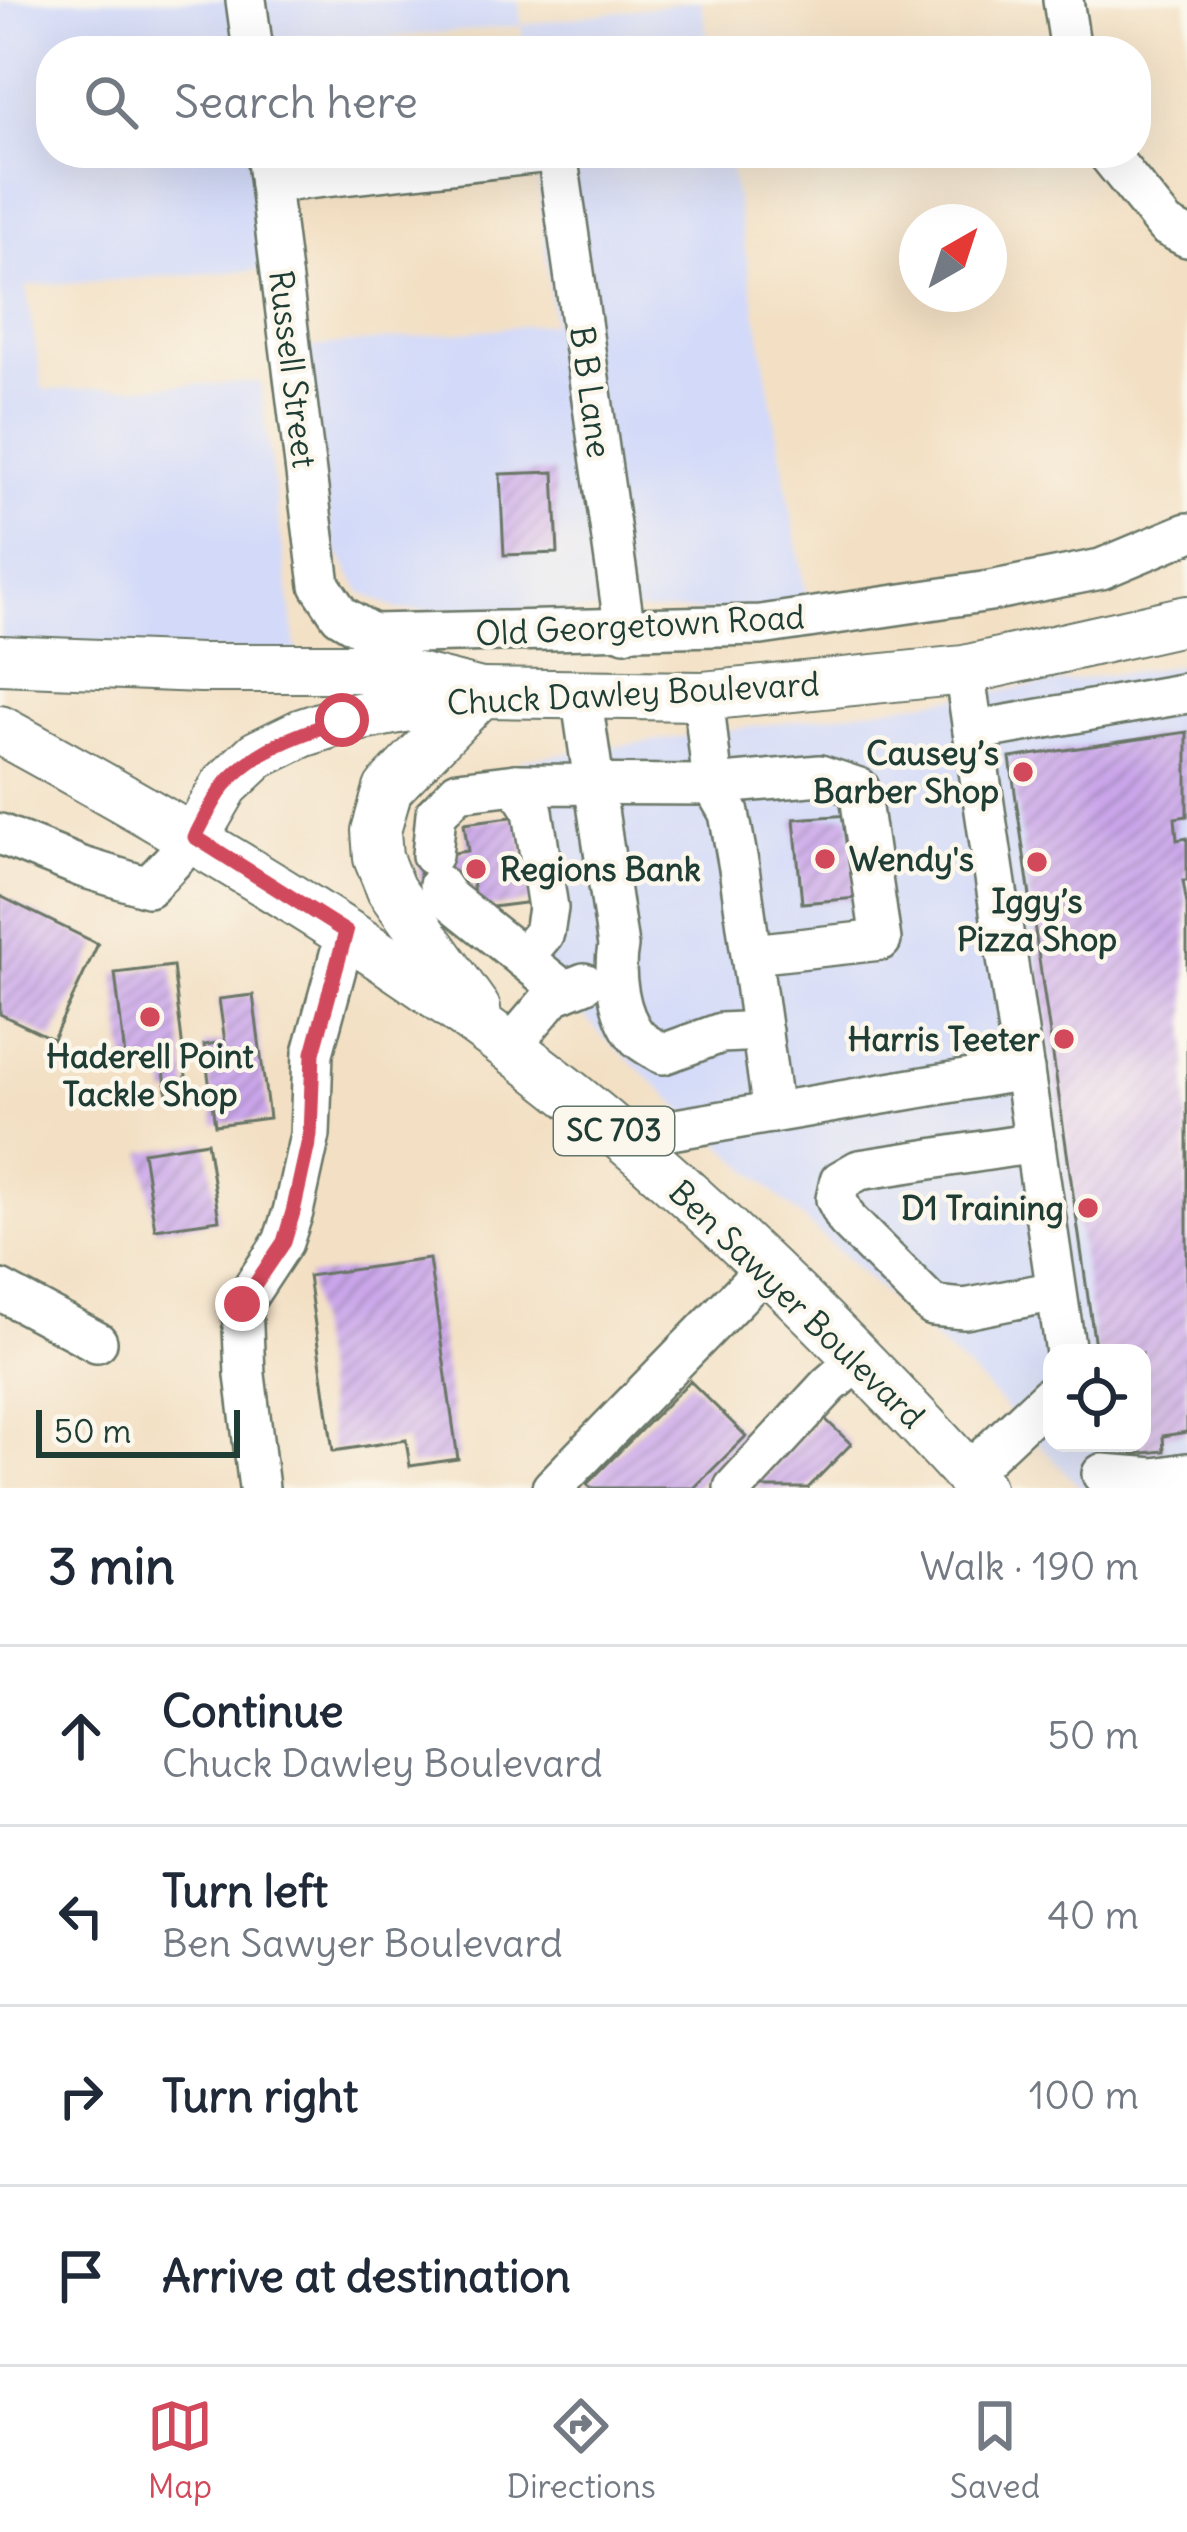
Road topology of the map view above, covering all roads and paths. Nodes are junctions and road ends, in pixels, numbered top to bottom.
1 (246, 0) edge
2 (1063, 0) edge
3 (251, 36) edge
4 (1069, 36) edge
5 (268, 168) edge
6 (559, 168) edge
7 (1119, 168) edge
8 (1187, 237) edge
9 (1187, 532) edge
10 (320, 585) joint
11 (1187, 620) edge
12 (625, 632) junction
13 (0, 659) edge
14 (964, 670) junction
15 (1187, 693) edge
16 (481, 694) junction
17 (580, 694) junction
18 (703, 696) junction
19 (0, 730) edge
20 (974, 731) junction
21 (595, 783) junction
22 (516, 784) junction
23 (713, 785) junction
24 (0, 834) edge
25 (195, 837) junction
26 (346, 932) junction
27 (752, 953) junction
28 (523, 958) junction
29 (614, 971) junction
30 (564, 991) junction
31 (762, 1031) junction
32 (504, 1046) junction
33 (1024, 1070) junction
34 (773, 1113) junction
35 (622, 1138) junction
36 (1035, 1143) junction
37 (767, 1267) junction
38 (0, 1290) edge
39 (1056, 1291) junction
40 (97, 1342) dead end
41 (1065, 1344) edge
42 (858, 1360) junction
43 (1043, 1404) edge
44 (1187, 1445) edge
45 (1128, 1471) edge
46 (974, 1481) edge
47 (259, 1488) edge
48 (552, 1488) edge
49 (734, 1488) edge

1 - 3 street
2 - 4 street
5 - 10 street, Russell Street
6 - 12 street, B B Lane
7 - 8 street
9 - 12 street, Old Georgetown Road
10 - 12 street, Old Georgetown Road
11 - 14 main road, Chuck Dawley Boulevard
13 - 16 main road
14 - 18 main road, Chuck Dawley Boulevard
14 - 20 street
15 - 20 street
16 - 17 main road, Chuck Dawley Boulevard
16 - 25 main road, Chuck Dawley Boulevard
16 - 32 main road
17 - 18 main road, Chuck Dawley Boulevard
17 - 21 street
18 - 23 street
19 - 25 main road, SC 703
20 - 33 street
21 - 22 street
21 - 23 street
21 - 29 street
22 - 28 street
22 - 28 street
23 - 27 street
23 - 27 street
24 - 25 street
25 - 26 main road, Ben Sawyer Boulevard / SC 703
26 - 32 main road, Ben Sawyer Boulevard / SC 703
26 - 47 street
27 - 31 street
28 - 30 street
29 - 30 street
29 - 31 street
30 - 32 street
31 - 34 street
32 - 35 main road, Ben Sawyer Boulevard / SC 703
33 - 34 street
33 - 36 street
34 - 35 street
35 - 37 main road, Ben Sawyer Boulevard / SC 703
36 - 39 street
36 - 39 street
37 - 42 main road, Ben Sawyer Boulevard / SC 703
37 - 48 street
38 - 40 street
39 - 41 street
42 - 46 main road, Ben Sawyer Boulevard / SC 703
42 - 49 street
43 - 46 street
44 - 45 street

